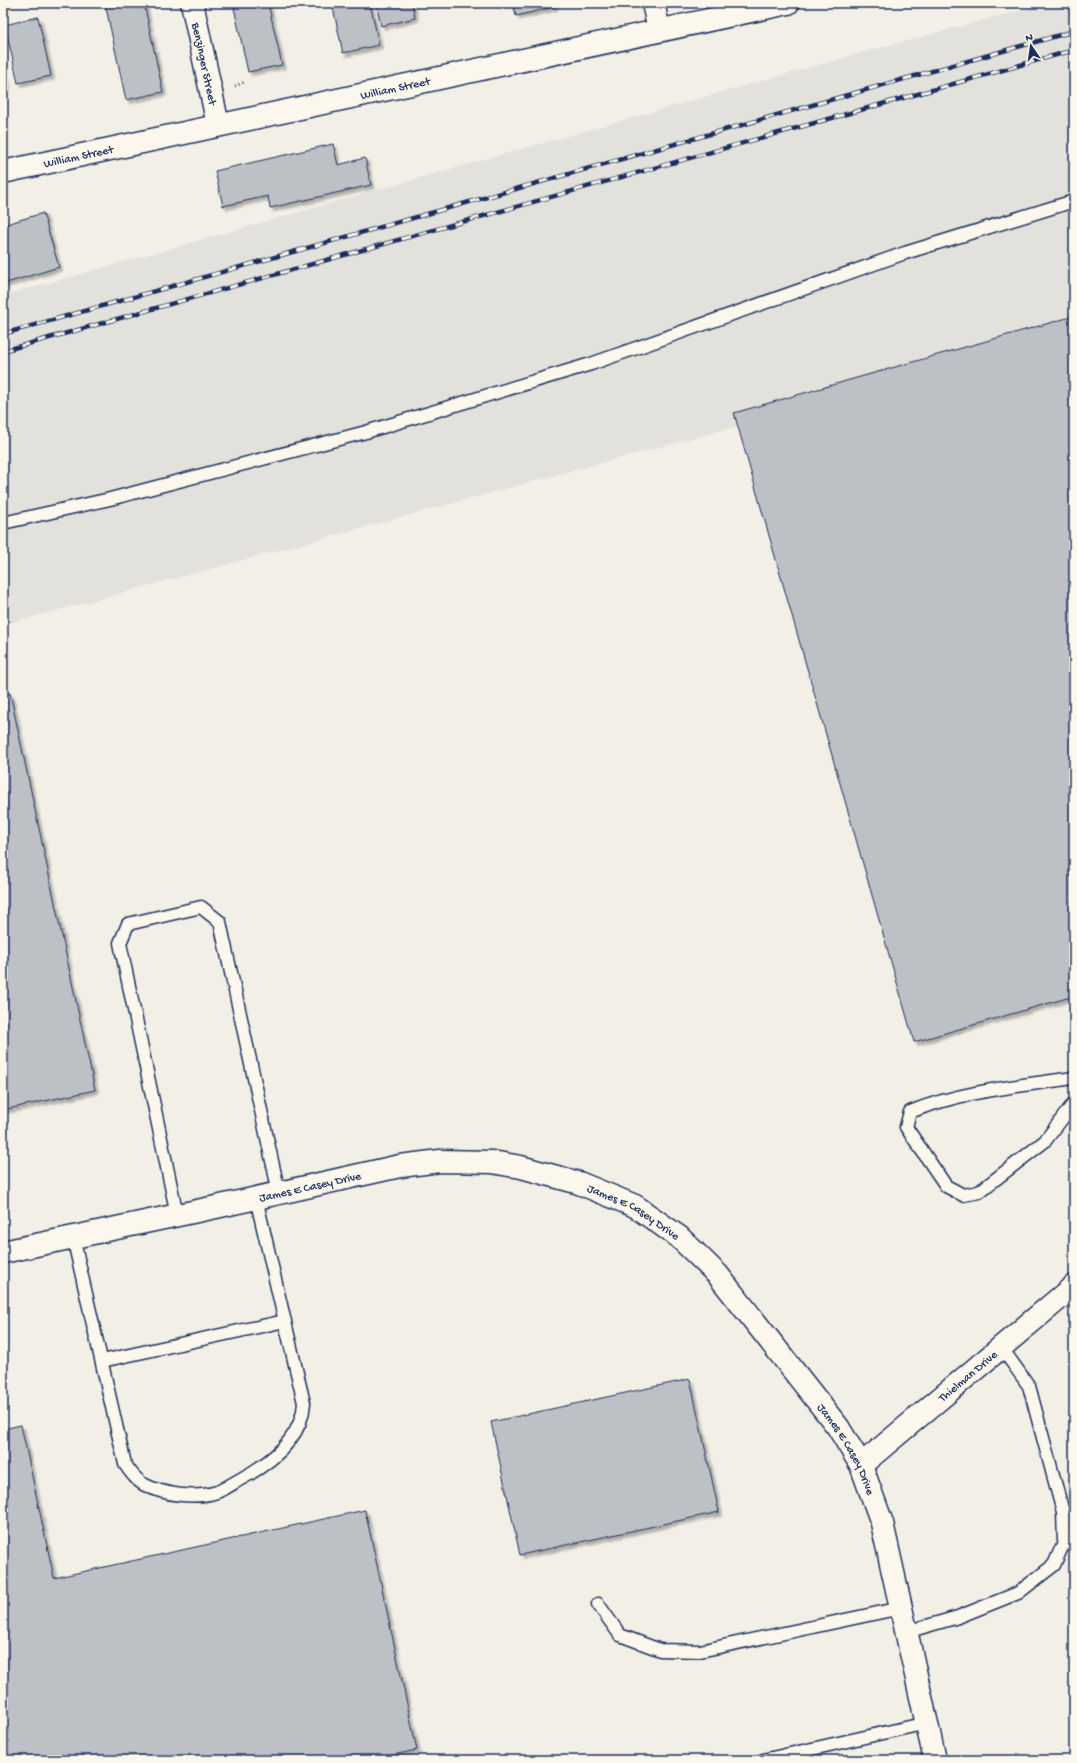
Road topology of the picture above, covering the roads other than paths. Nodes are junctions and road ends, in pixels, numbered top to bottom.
1 (192, 3) edge
2 (653, 3) edge
3 (788, 3) edge
4 (659, 30) junction
5 (218, 125) junction
6 (3, 172) edge
7 (1074, 201) edge
8 (3, 523) edge
9 (1074, 1078) edge
10 (1074, 1103) edge
11 (279, 1193) junction
12 (256, 1198) junction
13 (177, 1216) junction
14 (73, 1237) junction
15 (3, 1252) edge
16 (1074, 1286) edge
17 (285, 1321) junction
18 (1001, 1347) junction
19 (102, 1361) junction
20 (861, 1465) junction
21 (598, 1604) dead end
22 (901, 1608) junction
23 (906, 1632) junction
24 (927, 1723) junction
25 (808, 1755) edge
26 (763, 1760) edge
27 (935, 1760) edge

1 - 5 street, Benzinger Street
2 - 4 street
3 - 4 street, William Street
4 - 5 street, William Street
5 - 6 street, William Street
7 - 8 lane
9 - 10 lane
11 - 12 street, James E Casey Drive
11 - 13 lane
11 - 20 street, James E Casey Drive
12 - 13 street, James E Casey Drive
12 - 17 lane
13 - 14 street, James E Casey Drive
14 - 15 street, James E Casey Drive
14 - 19 lane
16 - 18 street, Thielman Drive
17 - 19 lane
17 - 19 lane
18 - 20 street, Thielman Drive
18 - 23 lane
20 - 22 street, James E Casey Drive
21 - 22 lane
22 - 23 street, James E Casey Drive
23 - 24 street, James E Casey Drive
24 - 25 lane
24 - 27 street, James E Casey Drive
25 - 26 lane

